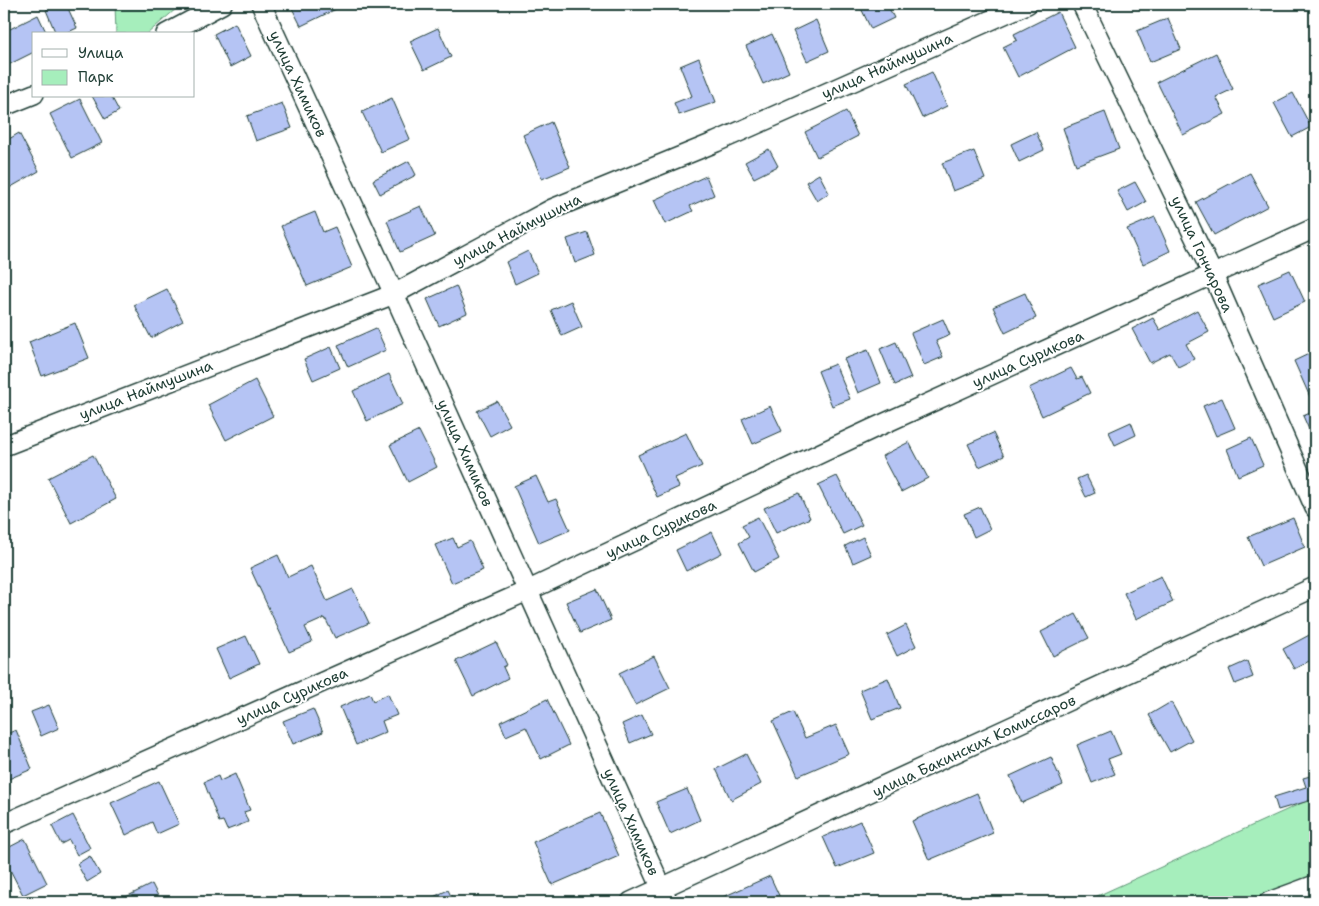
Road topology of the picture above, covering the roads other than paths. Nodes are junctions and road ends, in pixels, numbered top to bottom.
1 (222, 4) edge
2 (261, 4) edge
3 (1027, 4) edge
4 (1082, 4) edge
5 (170, 32) edge
6 (32, 95) edge
7 (4, 106) edge
8 (1315, 228) edge
9 (1213, 275) junction
10 (394, 294) junction
11 (4, 446) edge
12 (1315, 508) edge
13 (1315, 587) edge
14 (527, 591) junction
15 (4, 824) edge
16 (1315, 885) edge
17 (665, 896) edge
18 (632, 902) edge
19 (1269, 902) edge

1 - 5 street
2 - 10 street, улица Химиков
3 - 10 street, улица Наймушина
4 - 9 street, улица Гончарова
6 - 7 street
8 - 9 street, улица Сурикова
9 - 12 street, улица Гончарова
9 - 14 street, улица Сурикова
10 - 11 street, улица Наймушина
10 - 14 street, улица Химиков
13 - 17 street, улица Бакинских Комиссаров
14 - 15 street, улица Сурикова
14 - 17 street, улица Химиков
16 - 19 street
17 - 18 street, улица Бакинских Комиссаров

